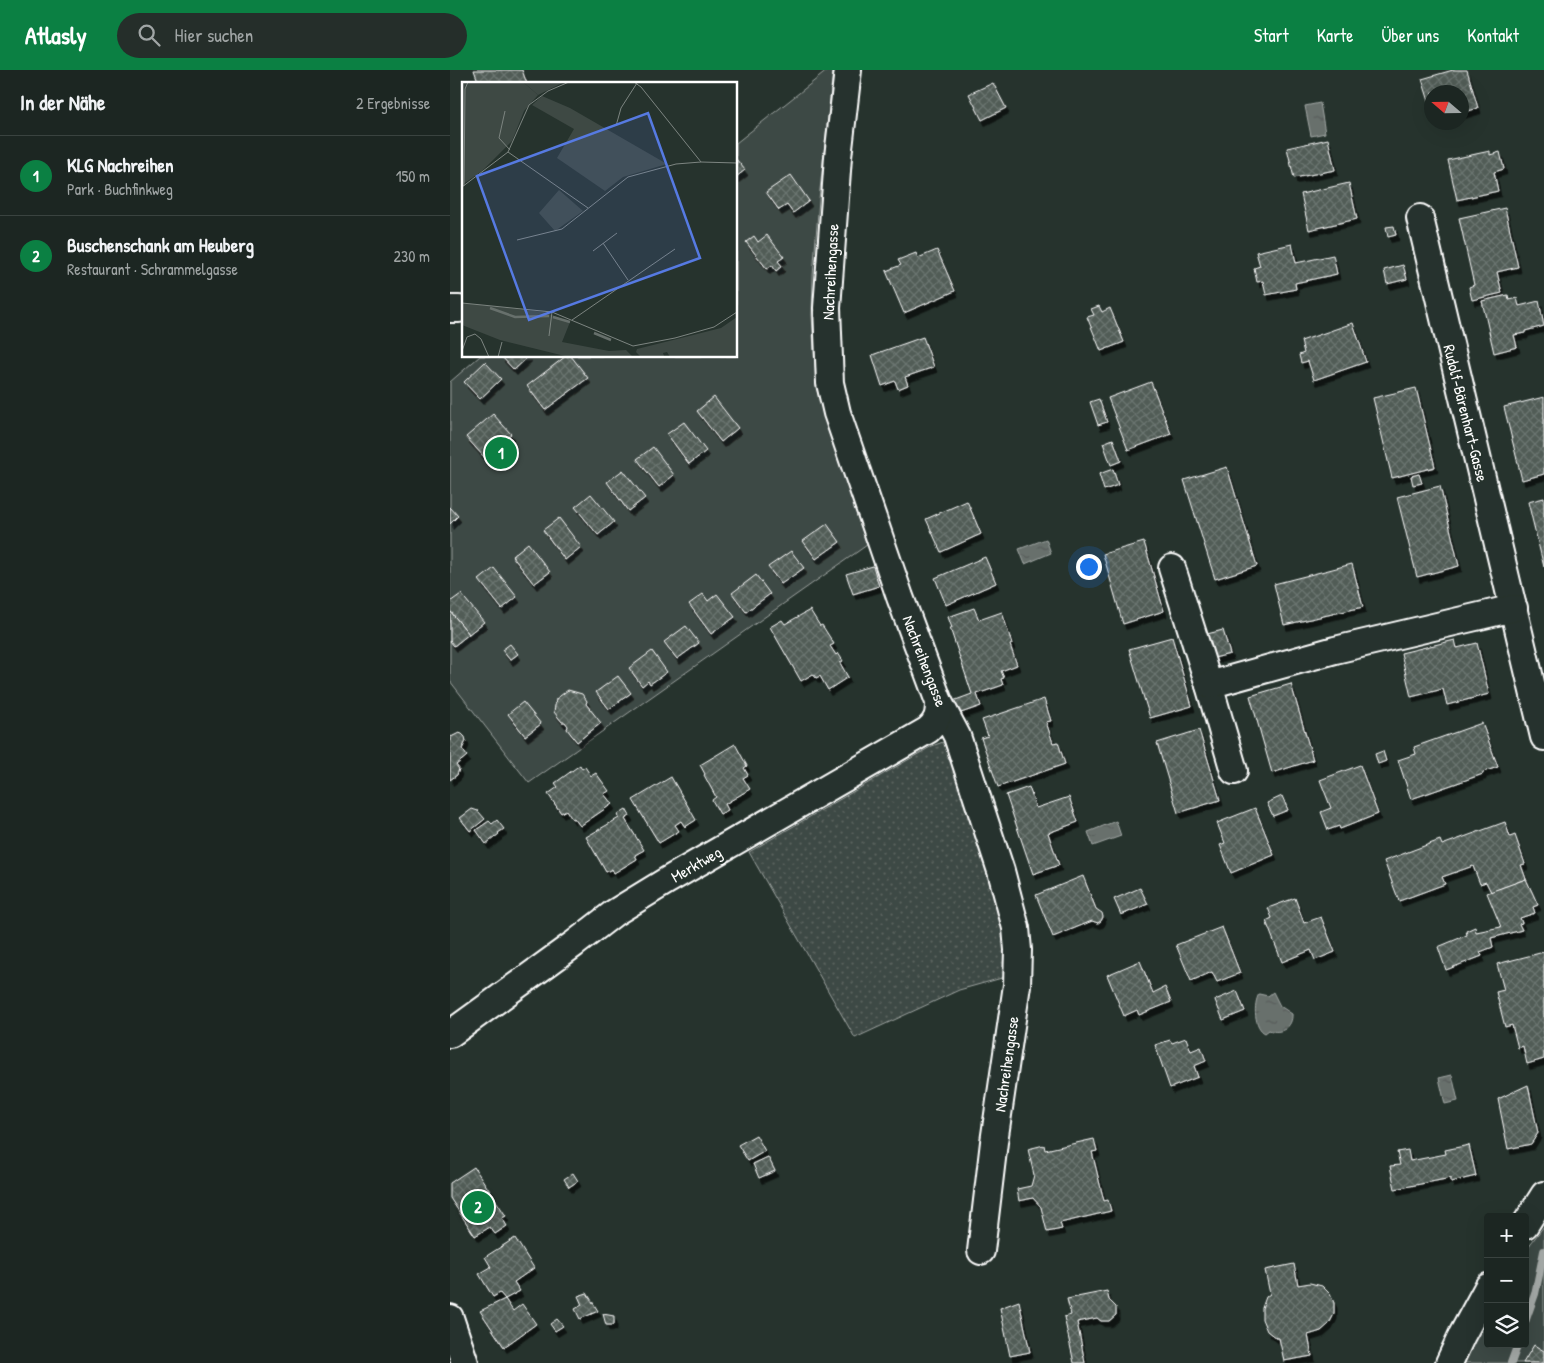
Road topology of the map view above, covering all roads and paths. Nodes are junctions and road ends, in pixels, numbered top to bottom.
1 (848, 70) edge
2 (1420, 218) dead end
3 (1172, 568) dead end
4 (1514, 608) junction
5 (1210, 685) junction
6 (939, 702) junction
7 (1544, 737) edge
8 (1234, 771) dead end
9 (450, 1034) edge
10 (1544, 1196) edge
11 (1529, 1219) edge
12 (981, 1251) dead end
13 (1484, 1294) edge
14 (450, 1318) edge
15 (465, 1363) edge
16 (1449, 1363) edge

1 - 6 street, Nachreihengasse
2 - 4 street, Rudolf-Bärenhart-Gasse
3 - 5 street
4 - 5 street
4 - 7 street, Rudolf-Bärenhart-Gasse
5 - 8 street
6 - 9 street, Merktweg
6 - 12 street, Nachreihengasse
10 - 11 street
13 - 16 street
14 - 15 street

